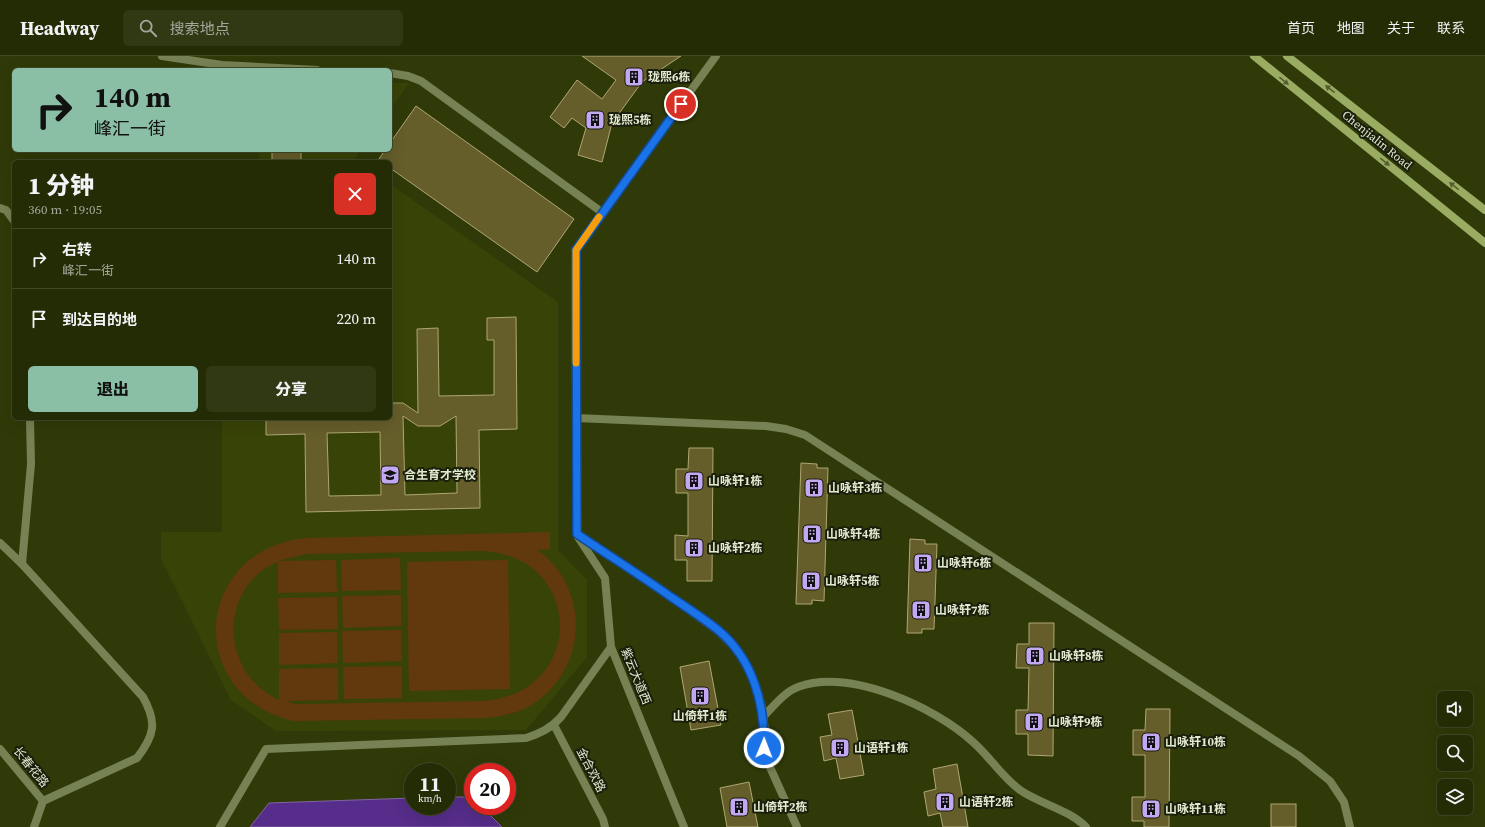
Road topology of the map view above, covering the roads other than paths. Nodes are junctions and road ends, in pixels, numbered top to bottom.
1 (162, 56) edge
2 (716, 56) edge
3 (1254, 56) edge
4 (1287, 56) edge
5 (279, 68) edge
6 (392, 73) edge
7 (0, 208) edge
8 (1485, 210) edge
9 (602, 213) junction
10 (12, 218) edge
11 (1485, 243) edge
12 (576, 418) junction
13 (30, 420) edge
14 (577, 534) junction
15 (0, 543) edge
16 (22, 564) junction
17 (611, 647) junction
18 (763, 717) junction
19 (554, 725) junction
20 (0, 749) edge
21 (43, 801) junction
22 (37, 826) edge
23 (220, 827) edge
24 (605, 827) edge
25 (684, 827) edge
26 (797, 827) edge
27 (1086, 827) edge
28 (1350, 827) edge

1 - 5 street
2 - 9 street
3 -> 11 main road, Chenjialin Road
8 -> 4 main road, Chenjialin Road
6 - 9 street
7 - 10 street
9 - 12 street
12 - 14 street
12 - 28 street
13 - 16 street
14 - 17 street, 紫云大道西
14 - 18 street
15 - 16 street
16 - 21 street
17 - 19 street
17 - 25 street, 紫云大道西
18 - 26 street
18 - 27 street
19 - 23 street
19 - 24 street, 金合欢路
20 - 21 street, 长春花路
21 - 22 street

